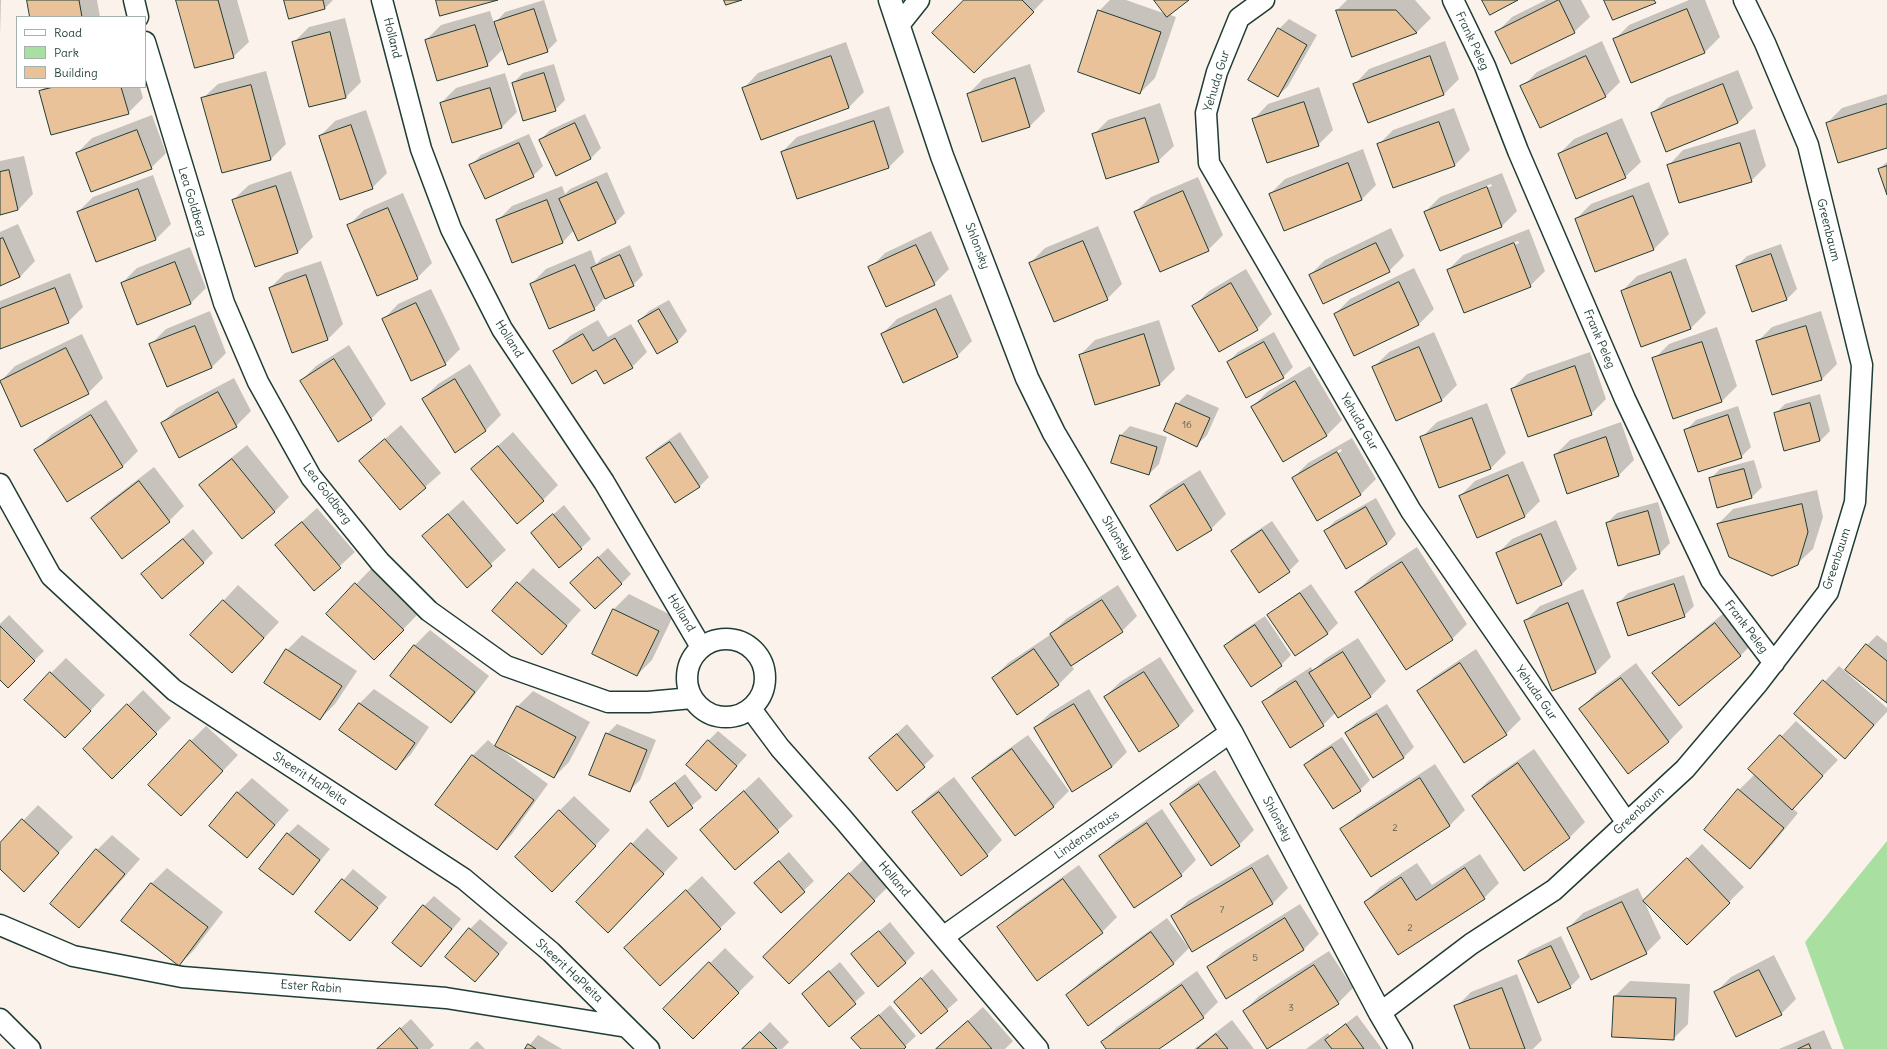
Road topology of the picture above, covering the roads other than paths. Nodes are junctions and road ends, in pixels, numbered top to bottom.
1 (134, 0) edge
2 (382, 0) edge
3 (890, 0) edge
4 (919, 0) edge
5 (1264, 0) edge
6 (1453, 0) edge
7 (1744, 0) edge
8 (138, 16) edge
9 (899, 25) junction
10 (146, 45) edge
11 (0, 484) edge
12 (701, 646) junction
13 (1774, 663) junction
14 (692, 698) junction
15 (751, 709) junction
16 (1230, 732) junction
17 (1627, 823) junction
18 (0, 925) edge
19 (942, 937) junction
20 (1380, 1013) junction
21 (0, 1019) edge
22 (627, 1027) junction
23 (30, 1049) edge
24 (649, 1049) edge
25 (1038, 1049) edge
26 (1401, 1049) edge

1 - 8 street
2 - 12 street, Holland
3 - 9 street, Shlonsky
4 - 9 street
5 - 17 street, Yehuda Gur
6 - 13 street, Frank Peleg
7 - 13 street, Greenbaum
9 - 16 street, Shlonsky
10 - 14 street, Lea Goldberg
11 - 22 street, Sheerit HaPleita
12 - 14 street
12 - 15 street
13 - 17 street, Greenbaum
14 - 15 street
15 - 19 street, Holland
16 - 19 street, Lindenstrauss
16 - 20 street, Shlonsky
17 - 20 street, Greenbaum
18 - 22 street, Ester Rabin
19 - 25 street, Holland
20 - 26 street, Shlonsky
21 - 23 street
22 - 24 street, Sheerit HaPleita

